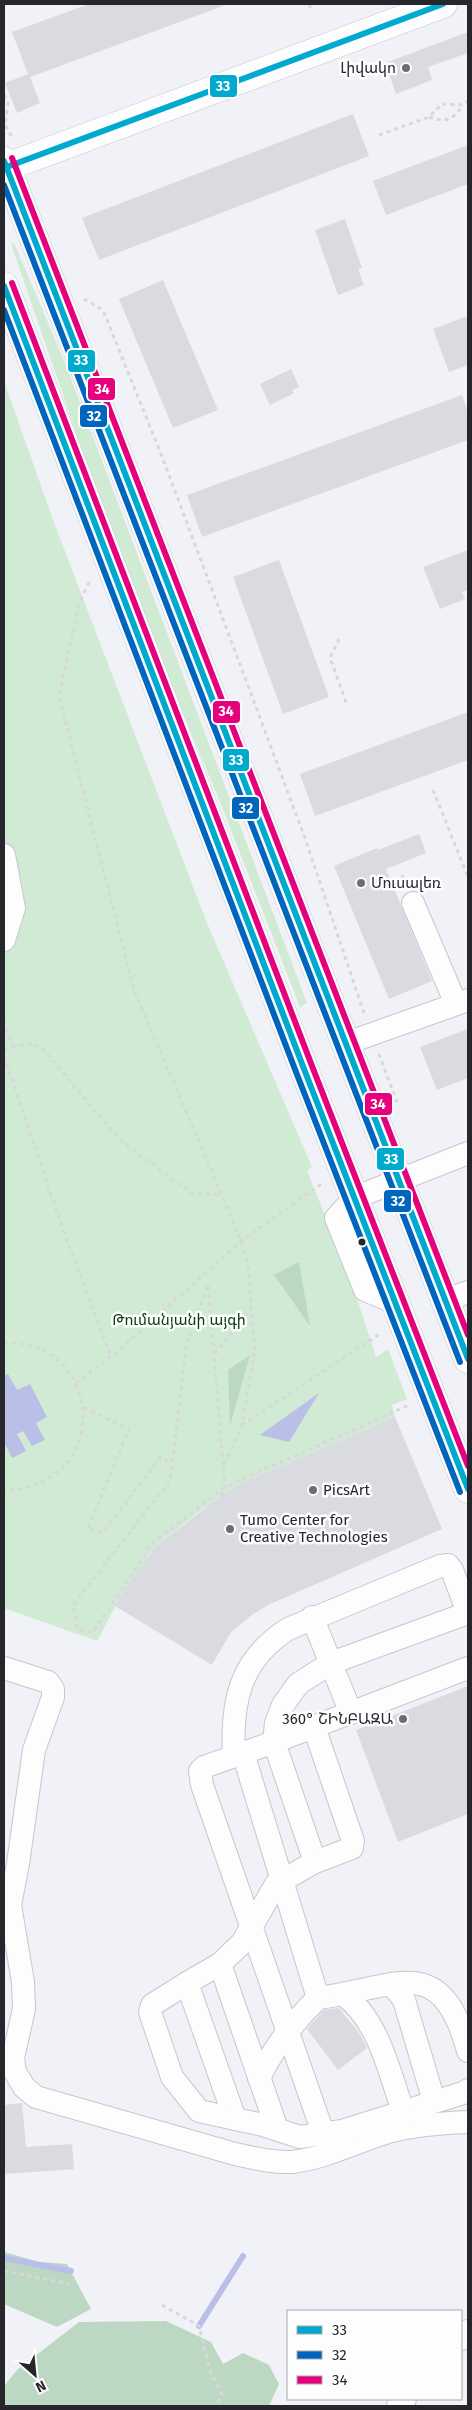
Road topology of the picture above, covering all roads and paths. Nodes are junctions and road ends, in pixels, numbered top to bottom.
1 (309, 4) edge
2 (443, 4) edge
3 (311, 9) dead end
4 (4, 95) edge
5 (468, 100) edge
6 (463, 105) junction
7 (429, 117) junction
8 (379, 135) dead end
9 (7, 159) edge
10 (4, 286) edge
11 (76, 294) dead end
12 (89, 582) dead end
13 (339, 639) dead end
14 (347, 705) dead end
15 (433, 790) dead end
16 (4, 855) edge
17 (468, 877) edge
18 (414, 903) dead end
19 (4, 940) edge
20 (462, 1002) edge
21 (4, 1021) edge
22 (359, 1039) junction
23 (12, 1047) junction
24 (4, 1049) edge
25 (4, 1056) edge
26 (399, 1108) dead end
27 (468, 1153) edge
28 (400, 1178) junction
29 (324, 1182) dead end
30 (221, 1194) junction
31 (354, 1198) junction
32 (241, 1241) junction
33 (457, 1296) edge
34 (251, 1309) junction
35 (382, 1333) dead end
36 (4, 1344) edge
37 (215, 1355) junction
38 (111, 1357) junction
39 (468, 1359) edge
40 (76, 1383) junction
41 (409, 1404) dead end
42 (84, 1408) junction
43 (242, 1425) junction
44 (171, 1463) junction
45 (223, 1467) junction
46 (225, 1487) junction
47 (4, 1489) edge
48 (468, 1489) edge
49 (221, 1496) dead end
50 (468, 1613) edge
51 (312, 1617) junction
52 (331, 1664) junction
53 (4, 1668) edge
54 (468, 1668) edge
55 (350, 1713) junction
56 (314, 1727) junction
57 (274, 1742) junction
58 (239, 1754) junction
59 (315, 1862) junction
60 (282, 1881) junction
61 (251, 1927) junction
62 (220, 1964) junction
63 (186, 1983) junction
64 (391, 1985) junction
65 (344, 1995) junction
66 (318, 1998) junction
67 (287, 2031) junction
68 (468, 2051) edge
69 (260, 2078) junction
70 (468, 2090) edge
71 (434, 2101) junction
72 (403, 2111) junction
73 (235, 2119) junction
74 (468, 2122) edge
75 (277, 2129) junction
76 (323, 2133) junction
77 (4, 2271) edge
78 (70, 2284) dead end
79 (162, 2305) dead end
80 (216, 2406) edge

1 - 3 path
2 - 9 main road
4 - 9 path
5 - 6 path
6 - 7 path
6 - 7 path
7 - 8 path
9 - 22 main road
10 - 31 main road
11 - 22 path
12 - 30 path
13 - 14 path
15 - 17 path
16 - 19 street
18 - 20 street
20 - 22 street
21 - 23 path
22 - 26 path
22 - 28 main road
23 - 24 path
23 - 30 path
25 - 38 path
27 - 28 street
28 - 31 street
28 - 33 main road
29 - 32 path
30 - 32 path
31 - 48 main road
32 - 34 path
32 - 38 path
33 - 39 main road
34 - 37 path
34 - 43 path
35 - 43 path
36 - 40 path
37 - 44 path
37 - 45 path
38 - 40 path
40 - 42 path
41 - 46 path
42 - 44 path
42 - 47 path
43 - 45 path
44 - 46 path
45 - 46 path
46 - 49 path
50 - 51 street
50 - 52 street
51 - 52 street
51 - 58 street
52 - 55 street
52 - 57 street
53 - 74 street
54 - 55 street
55 - 56 street
56 - 57 street
56 - 59 street
57 - 58 street
57 - 59 street
58 - 60 street
58 - 61 street
59 - 60 street
60 - 61 street
60 - 66 street
61 - 62 street
61 - 67 street
62 - 63 street
62 - 69 street
63 - 73 street
63 - 73 street
64 - 65 street
64 - 68 street
64 - 71 street
65 - 66 street
65 - 72 street
66 - 67 street
67 - 69 street
67 - 76 street
69 - 75 street
70 - 71 street
71 - 72 street
72 - 76 street
73 - 75 street
75 - 76 street
77 - 78 path
79 - 80 path

